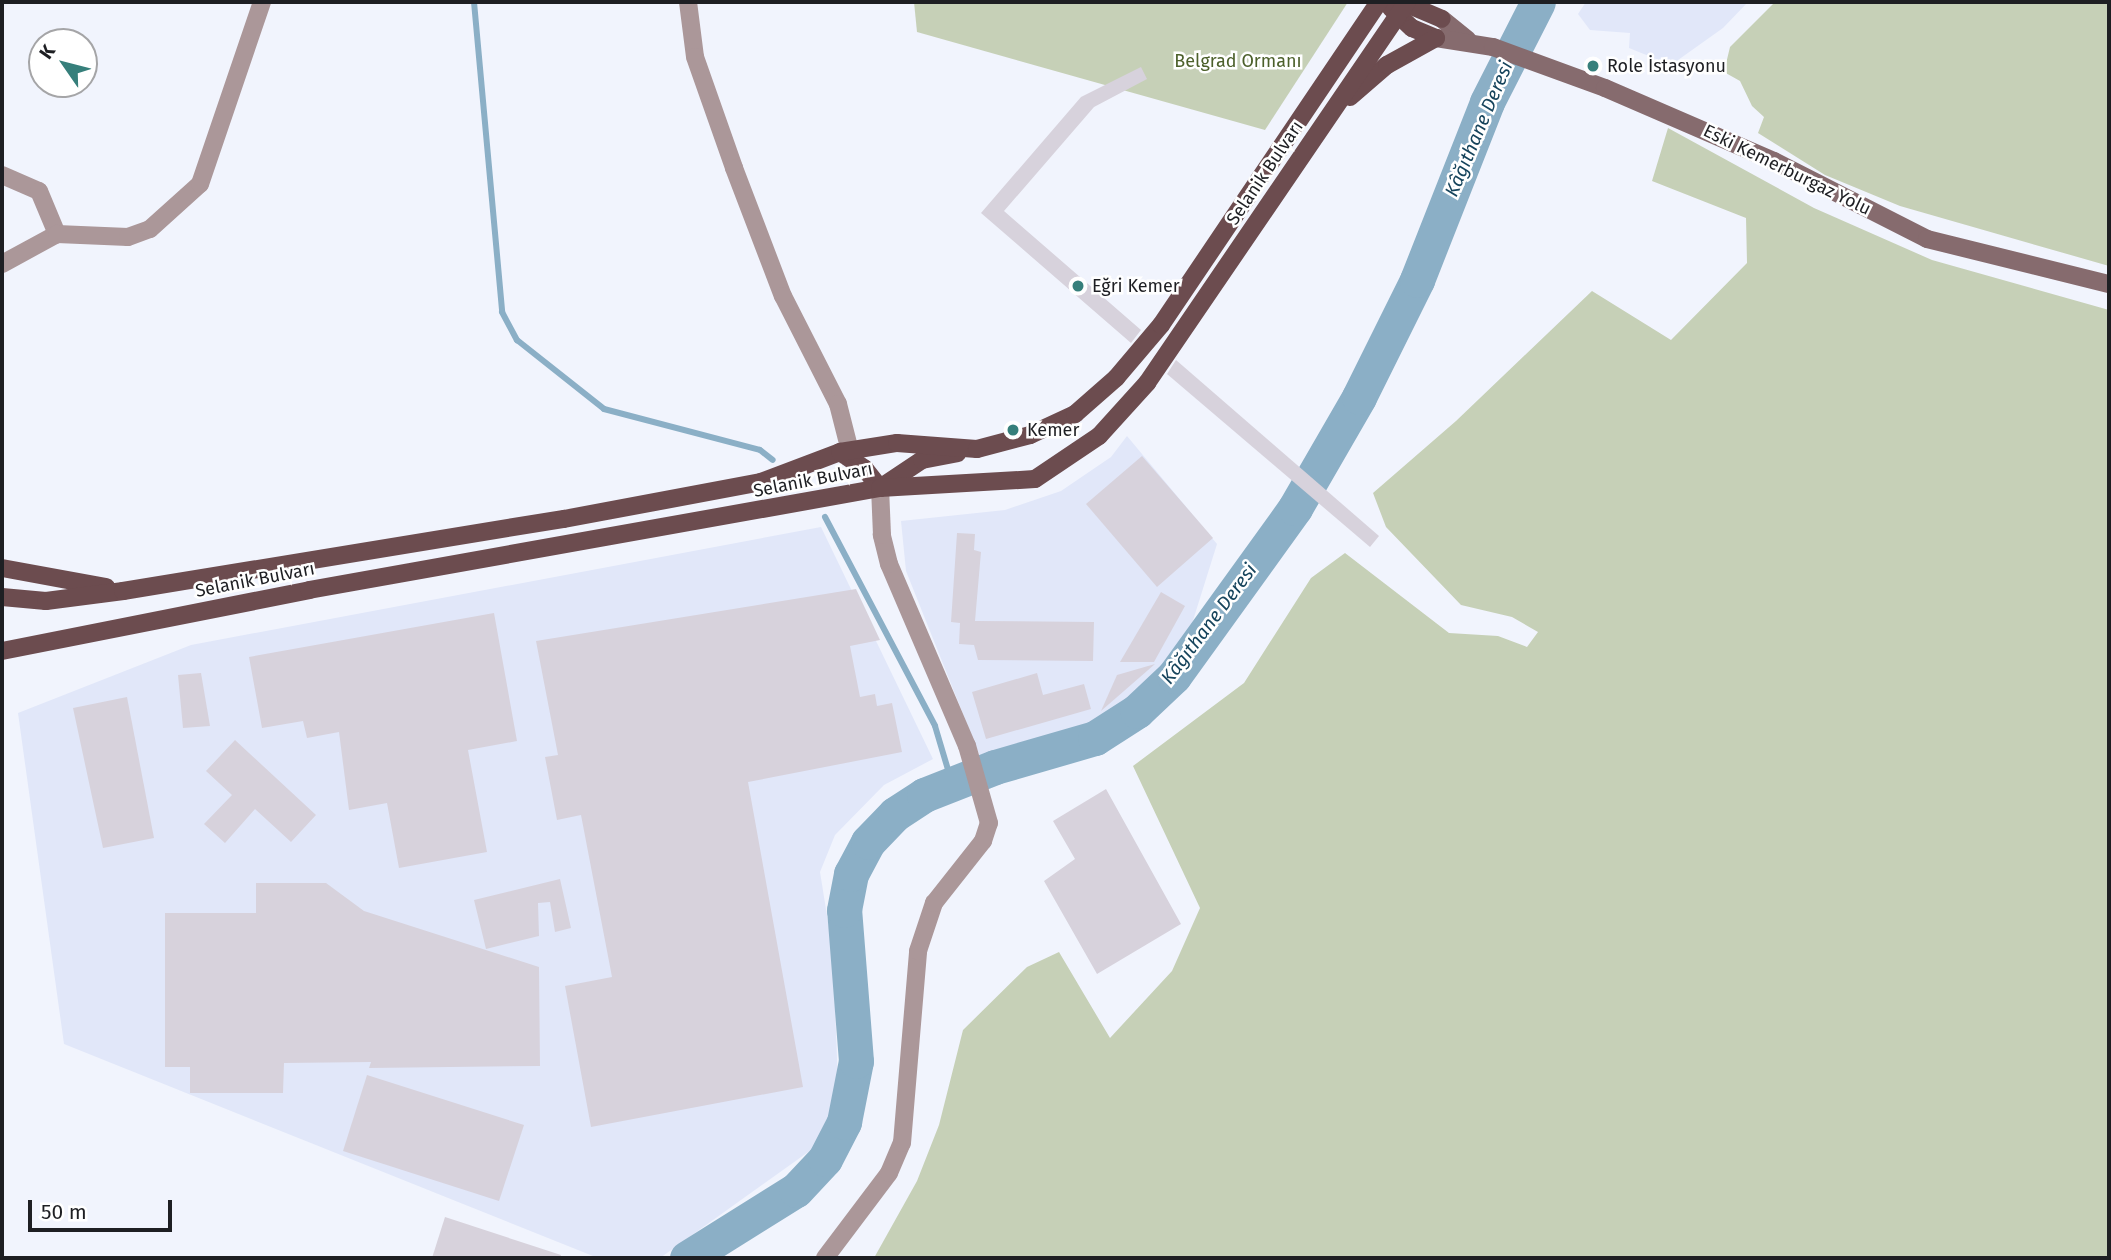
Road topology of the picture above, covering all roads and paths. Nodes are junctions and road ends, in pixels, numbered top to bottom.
1 (262, 2) edge
2 (688, 2) edge
3 (1379, 2) edge
4 (1400, 5) edge
5 (1439, 10) edge
6 (1436, 38) junction
7 (1468, 40) junction
8 (1331, 114) junction
9 (2, 175) edge
10 (57, 234) junction
11 (2, 264) edge
12 (2109, 284) edge
13 (977, 449) junction
14 (845, 451) junction
15 (880, 488) junction
16 (2, 568) edge
17 (238, 571) junction
18 (123, 591) junction
19 (2, 597) edge
20 (248, 602) junction
21 (2, 651) edge
22 (824, 1258) edge

1 - 10 street
2 - 14 street
3 - 13 main road, Selanik Bulvarı
4 - 5 main road
4 - 6 main road
4 - 8 main road, Selanik Bulvarı
5 - 7 main road, Eski Kemerburgaz Yolu
6 - 7 main road, Eski Kemerburgaz Yolu
6 - 8 main road
7 - 12 main road, Eski Kemerburgaz Yolu
8 - 15 main road, Selanik Bulvarı
9 - 10 street
10 - 11 street
13 - 14 main road, Selanik Bulvarı
13 - 15 main road
14 - 15 main road
14 - 17 main road, Selanik Bulvarı
15 - 20 main road, Selanik Bulvarı
15 - 22 street
16 - 18 main road
17 - 18 main road, Selanik Bulvarı
17 - 20 main road
18 - 19 main road, Selanik Bulvarı
20 - 21 main road, Selanik Bulvarı

